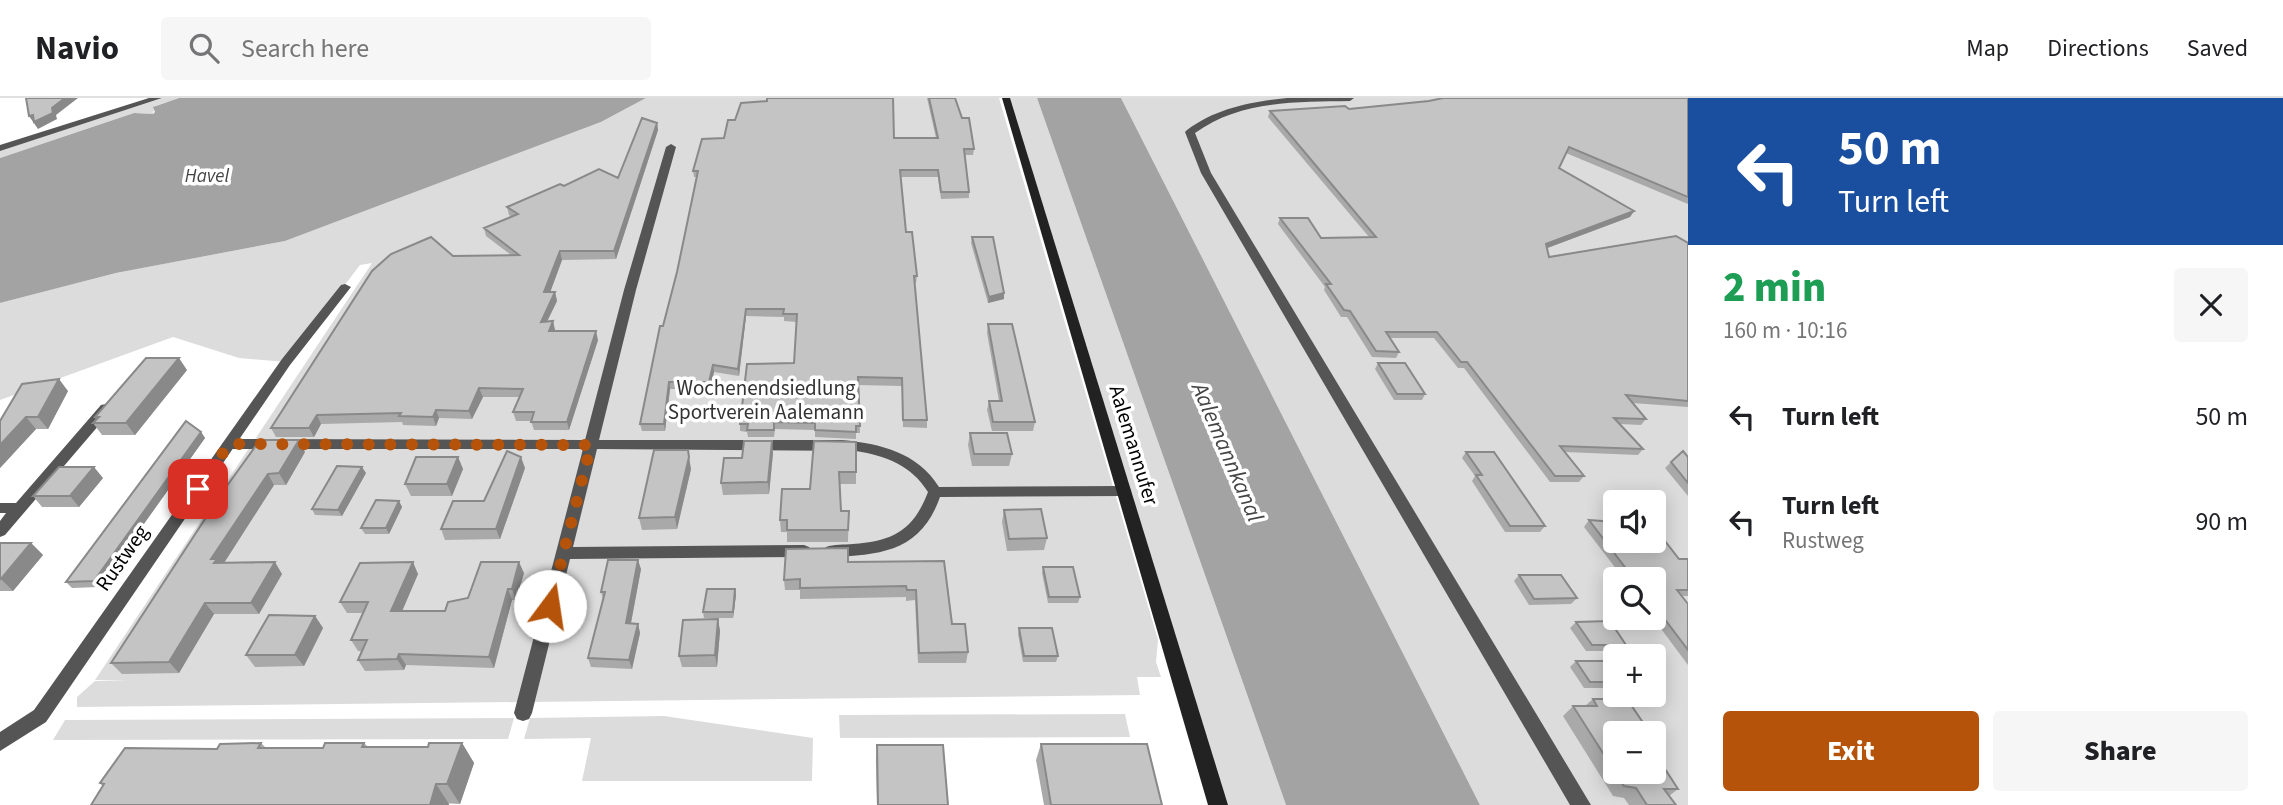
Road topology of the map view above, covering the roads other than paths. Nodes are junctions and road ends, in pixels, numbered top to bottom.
1 (158, 98) edge
2 (1006, 98) edge
3 (1350, 98) edge
4 (671, 147) dead end
5 (0, 149) edge
6 (345, 287) dead end
7 (106, 408) edge
8 (229, 444) junction
9 (591, 445) junction
10 (1124, 491) junction
11 (935, 492) junction
12 (0, 508) edge
13 (19, 508) junction
14 (0, 531) edge
15 (564, 553) junction
16 (523, 713) dead end
17 (0, 742) edge
18 (1218, 805) edge
19 (1581, 805) edge

1 - 5 street
2 - 10 street, Aalemannufer
3 - 19 street
4 - 9 street
6 - 8 street, Rustweg
7 - 13 street
8 - 9 street
8 - 17 street, Rustweg
9 - 11 street
9 - 15 street
10 - 11 street
10 - 18 street, Aalemannufer
11 - 15 street
12 - 13 street
13 - 14 street
15 - 16 street

